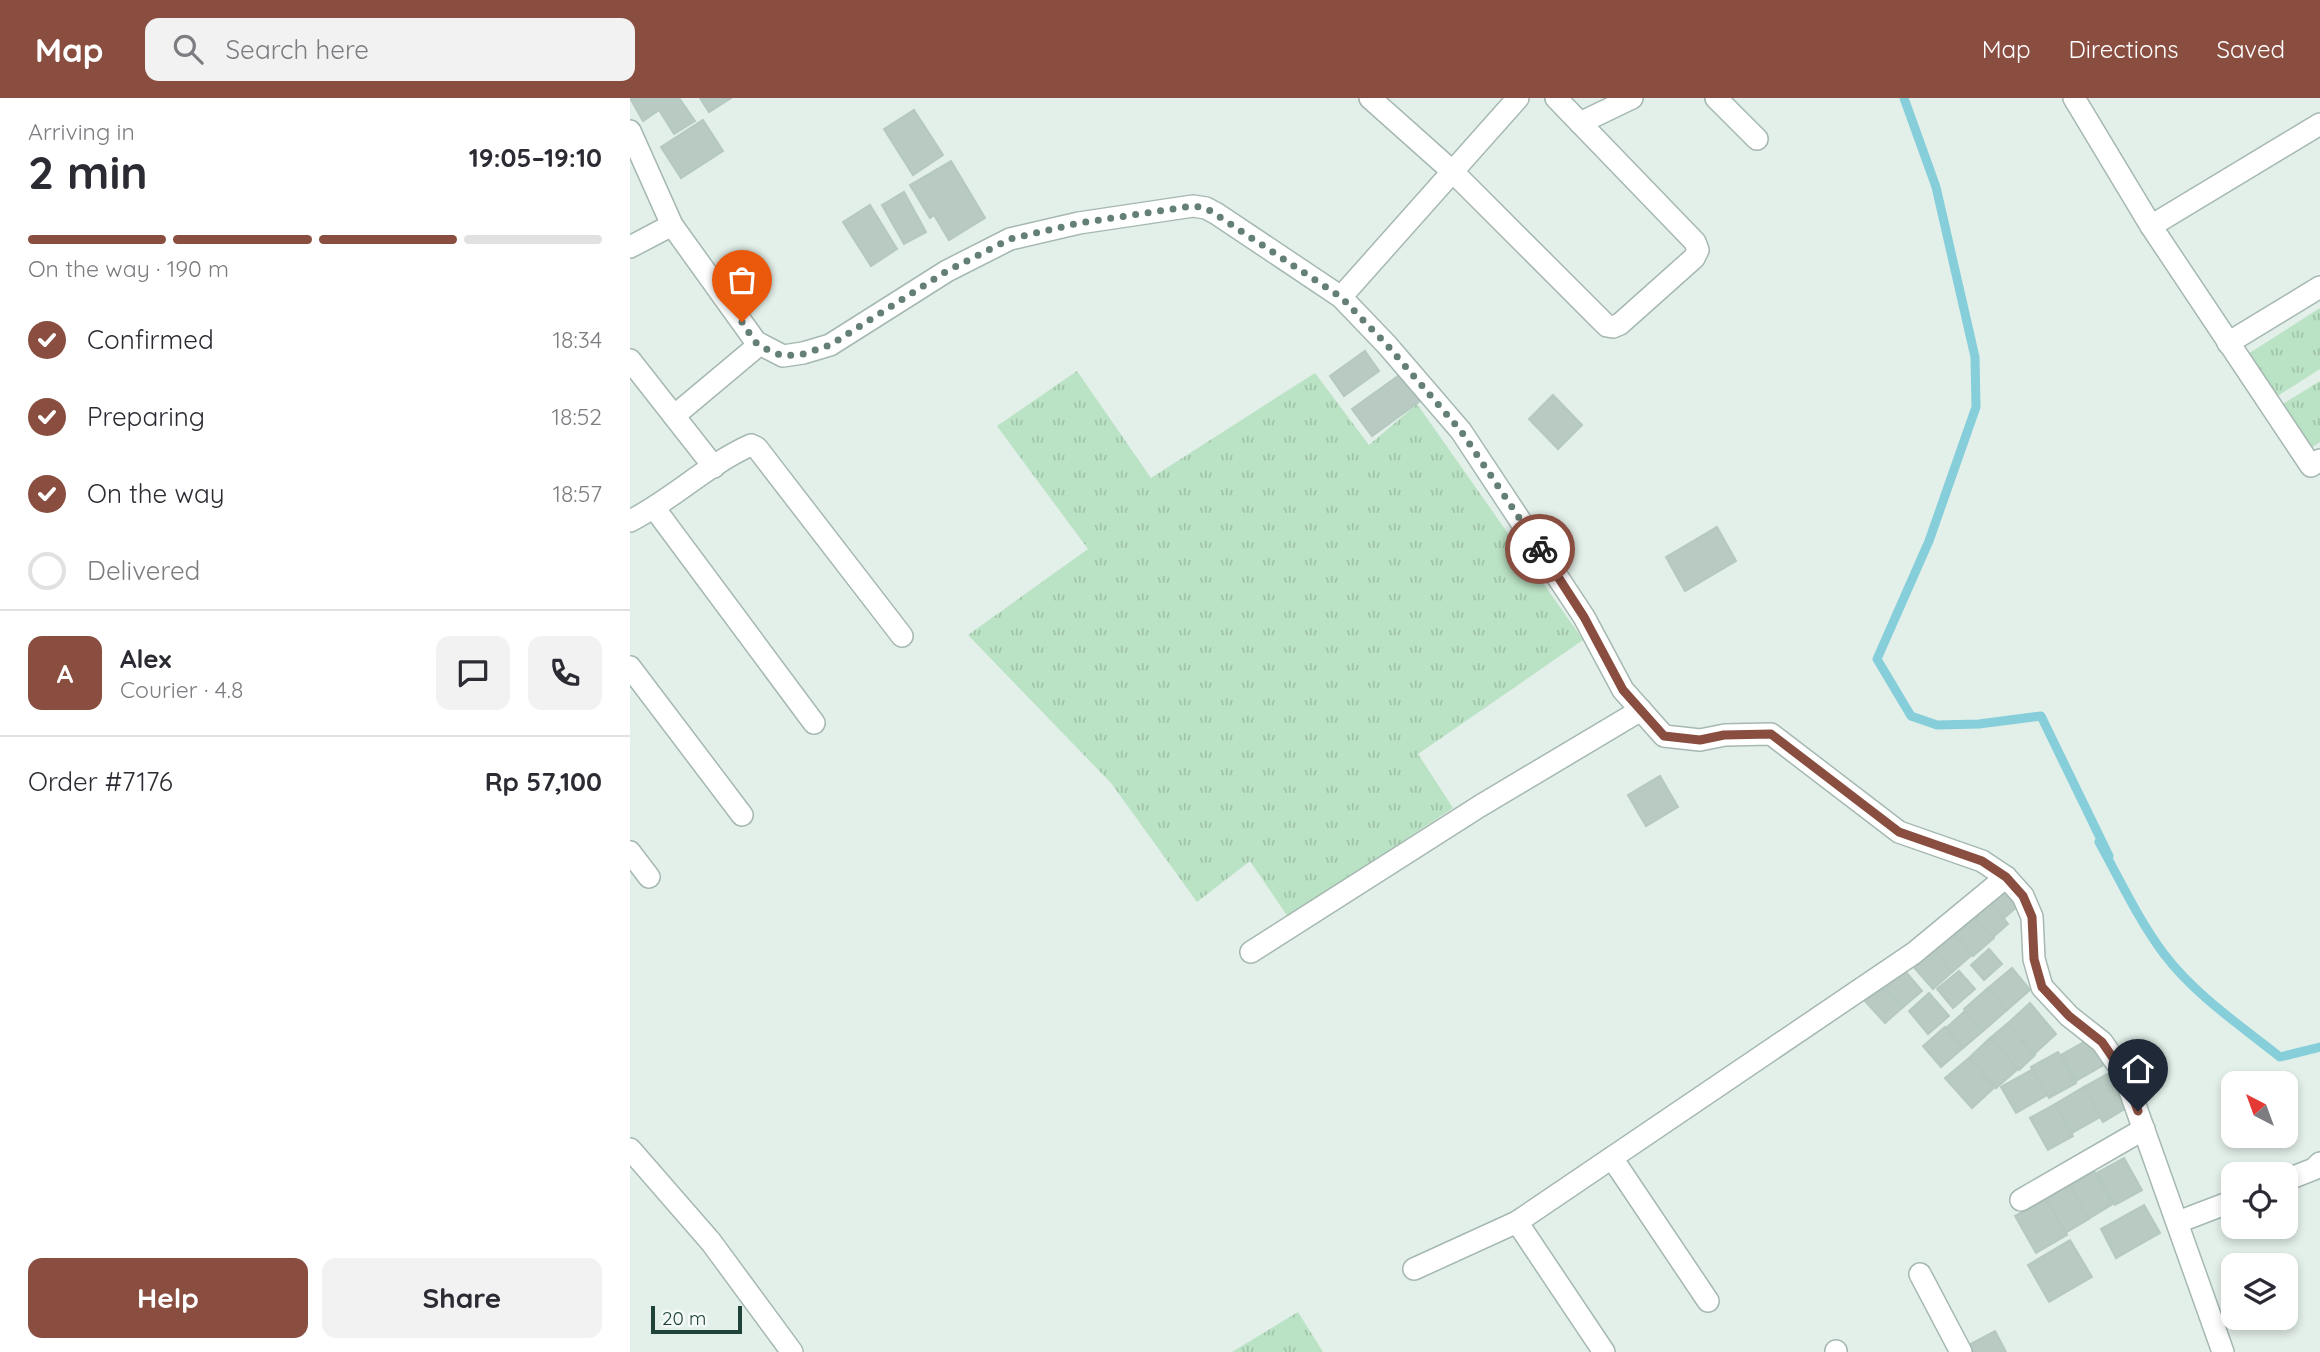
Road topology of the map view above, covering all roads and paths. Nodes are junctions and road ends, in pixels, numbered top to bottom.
1 (1370, 98) edge
2 (1518, 98) edge
3 (1556, 98) edge
4 (1632, 98) edge
5 (1716, 98) edge
6 (2084, 102) edge
7 (1580, 123) junction
8 (2320, 124) edge
9 (630, 131) edge
10 (1757, 139) dead end
11 (1452, 172) junction
12 (672, 225) junction
13 (2151, 226) junction
14 (630, 247) edge
15 (2320, 286) edge
16 (1341, 297) junction
17 (2228, 343) junction
18 (760, 344) junction
19 (630, 360) edge
20 (674, 416) junction
21 (2320, 460) edge
22 (714, 467) junction
23 (655, 509) junction
24 (630, 521) edge
25 (902, 636) dead end
26 (630, 667) edge
27 (1641, 710) junction
28 (814, 723) dead end
29 (742, 815) dead end
30 (630, 852) edge
31 (649, 877) dead end
32 (2006, 877) junction
33 (1251, 952) dead end
34 (2144, 1129) junction
35 (630, 1149) edge
36 (1612, 1158) junction
37 (2320, 1163) edge
38 (2298, 1175) edge
39 (2021, 1200) dead end
40 (2221, 1206) edge
41 (1517, 1222) junction
42 (2178, 1222) junction
43 (1414, 1269) dead end
44 (1920, 1273) dead end
45 (1708, 1301) dead end
46 (792, 1352) edge
47 (1604, 1352) edge
48 (1961, 1352) edge
49 (2223, 1352) edge

1 - 11 street
2 - 11 street
3 - 7 street
4 - 7 street
5 - 10 street
6 - 13 street
7 - 11 street
8 - 13 street
9 - 12 street
11 - 16 street
12 - 14 street
12 - 18 street
13 - 17 street
15 - 17 street
16 - 18 street
16 - 27 street
17 - 21 street
18 - 20 street
19 - 20 street
20 - 22 street
22 - 23 street
22 - 25 street
23 - 24 street
23 - 28 street
26 - 29 street
27 - 32 street
27 - 33 street
30 - 31 street
32 - 34 street
32 - 36 street
34 - 39 street
34 - 42 street
35 - 46 street
36 - 41 street
36 - 45 street
37 - 38 street
40 - 42 street
41 - 43 street
41 - 47 street
42 - 49 street
44 - 48 street

